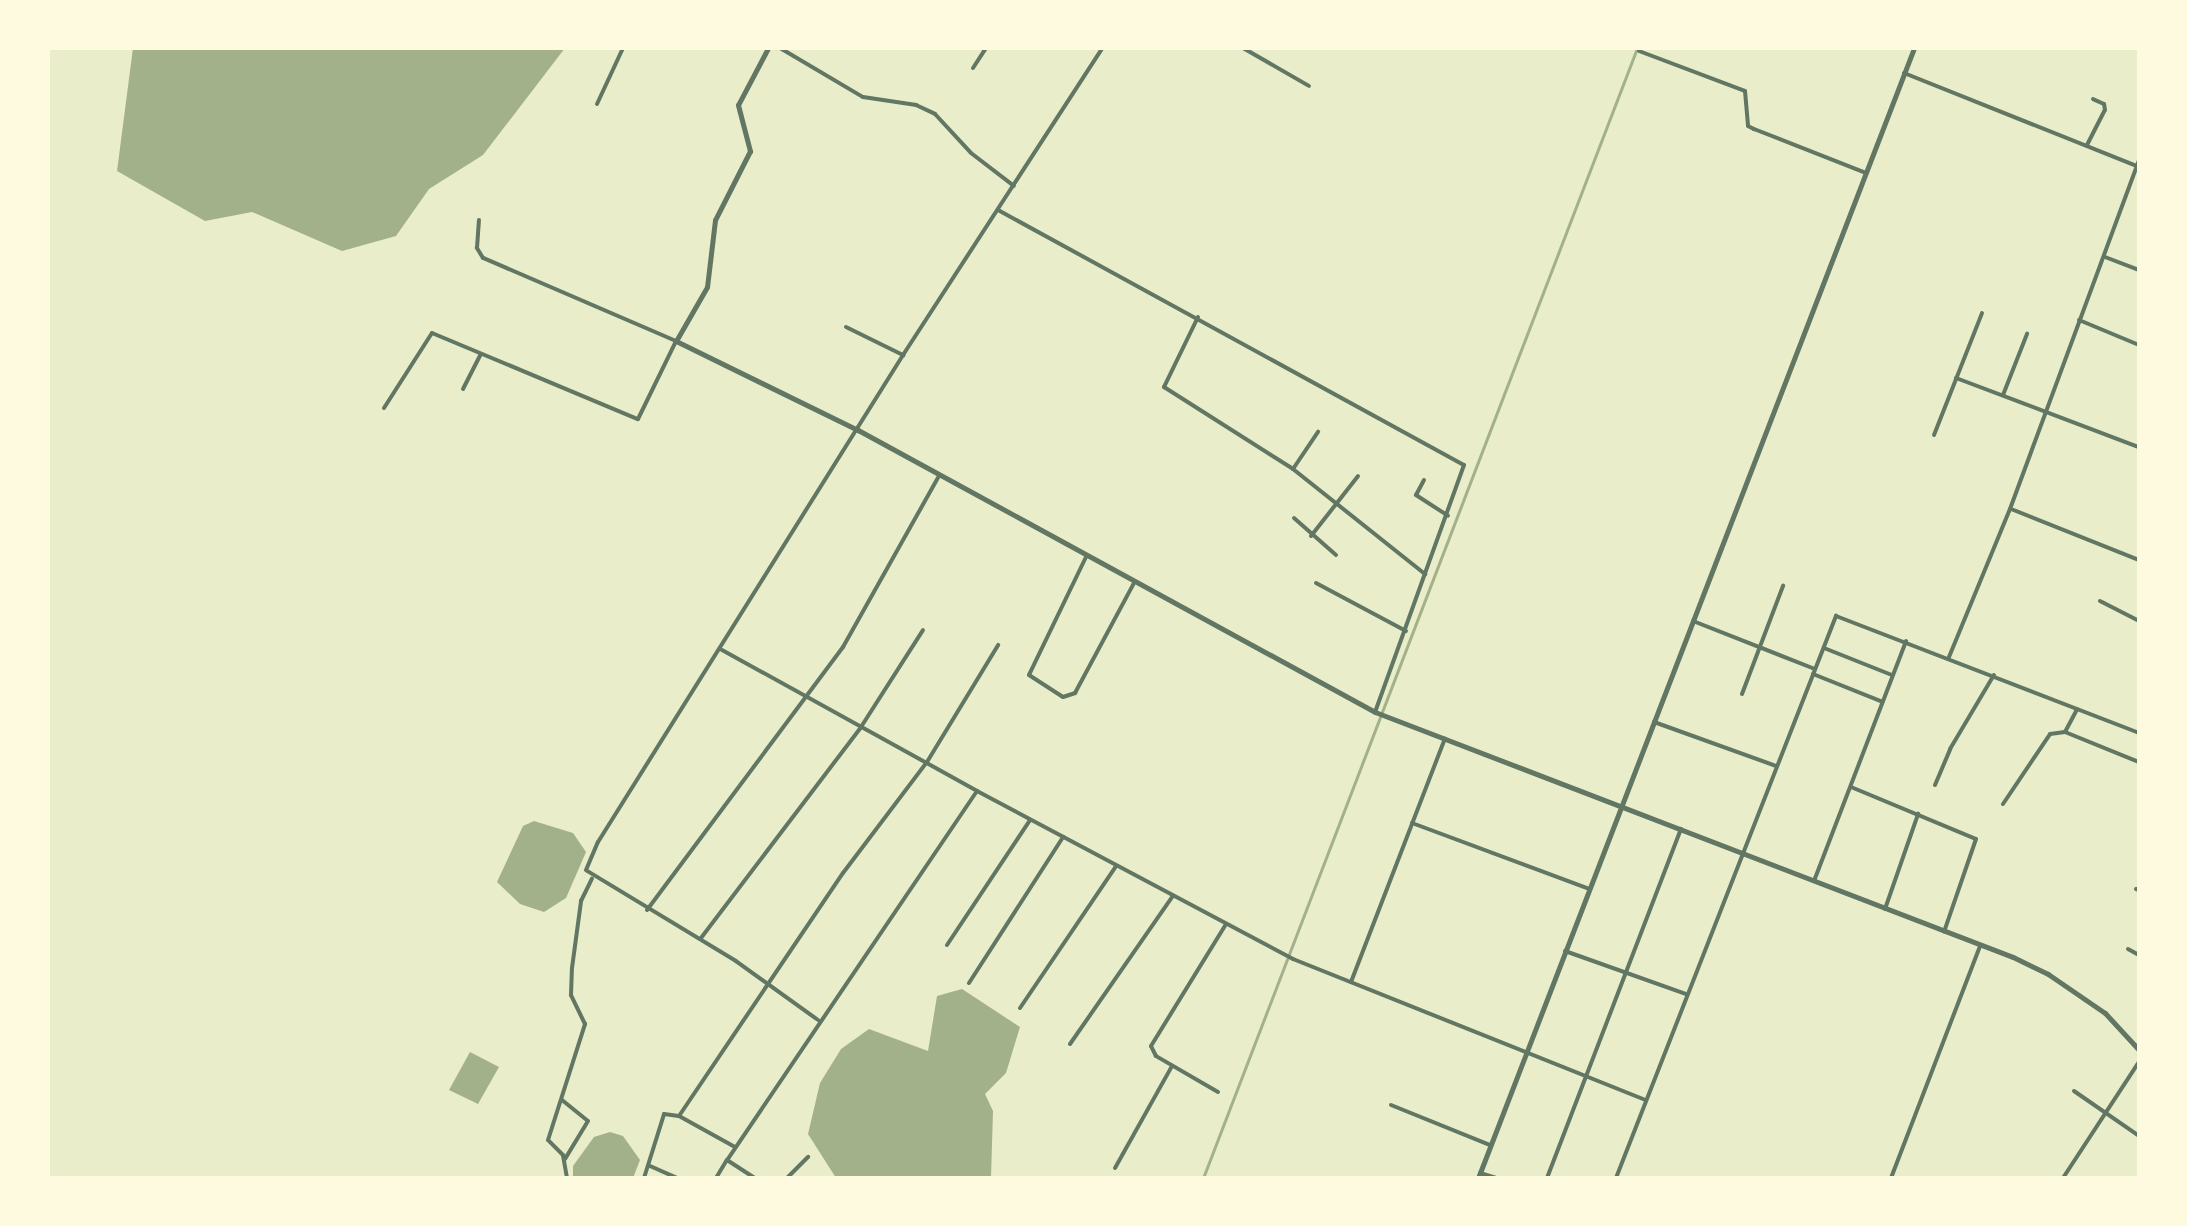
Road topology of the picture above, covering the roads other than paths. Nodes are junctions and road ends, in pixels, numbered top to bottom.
1 (623, 48) edge
2 (768, 48) edge
3 (780, 48) edge
4 (986, 48) edge
5 (1102, 48) edge
6 (1243, 48) edge
7 (1914, 48) edge
8 (1639, 51) dead end
9 (973, 68) dead end
10 (1904, 73) junction
11 (1309, 86) dead end
12 (2093, 99) dead end
13 (597, 104) dead end
14 (2087, 145) junction
15 (2138, 165) edge
16 (1866, 173) junction
17 (1014, 186) junction
18 (997, 210) junction
19 (479, 220) dead end
20 (2105, 257) junction
21 (2139, 270) edge
22 (1982, 313) dead end
23 (1198, 317) junction
24 (2079, 320) junction
25 (846, 327) dead end
26 (2027, 334) dead end
27 (676, 341) junction
28 (2139, 345) edge
29 (481, 354) junction
30 (903, 355) junction
31 (1956, 378) junction
32 (463, 389) dead end
33 (2003, 395) junction
34 (384, 408) dead end
35 (2044, 411) junction
36 (858, 430) junction
37 (1318, 432) dead end
38 (1934, 435) dead end
39 (2139, 447) edge
40 (1293, 469) junction
41 (1358, 476) dead end
42 (938, 478) junction
43 (1424, 480) dead end
44 (1337, 504) junction
45 (2010, 509) junction
46 (1448, 516) junction
47 (1294, 518) dead end
48 (1311, 536) junction
49 (1336, 555) dead end
50 (1086, 557) junction
51 (2139, 560) edge
52 (1426, 575) junction
53 (1134, 583) junction
54 (1316, 583) dead end
55 (1783, 586) dead end
56 (2100, 601) dead end
57 (1693, 621) junction
58 (2139, 621) edge
59 (923, 630) dead end
60 (1406, 631) junction
61 (1906, 641) junction
62 (998, 645) dead end
63 (1759, 647) junction
64 (1824, 648) junction
65 (721, 649) junction
66 (1949, 657) junction
67 (1814, 672) junction
68 (1893, 675) junction
69 (1994, 675) junction
70 (1742, 694) dead end
71 (805, 696) junction
72 (1883, 702) junction
73 (2077, 709) junction
74 (1376, 712) junction
75 (1654, 722) junction
76 (861, 727) junction
77 (2065, 732) junction
78 (2139, 733) edge
79 (1445, 738) junction
80 (927, 762) junction
81 (2139, 762) edge
82 (1777, 766) junction
83 (1935, 785) dead end
84 (1851, 787) junction
85 (977, 791) junction
86 (2003, 804) dead end
87 (1621, 808) junction
88 (1918, 814) junction
89 (1030, 820) junction
90 (1412, 823) junction
91 (1681, 829) junction
92 (1063, 837) junction
93 (1743, 853) junction
94 (1116, 866) junction
95 (592, 878) junction
96 (1814, 881) junction
97 (1589, 889) junction
98 (1173, 896) junction
99 (1885, 909) junction
100 (647, 910) junction
101 (1226, 924) junction
102 (1944, 932) junction
103 (701, 938) junction
104 (947, 945) dead end
105 (1980, 946) junction
106 (2128, 949) dead end
107 (1565, 951) junction
108 (2139, 955) edge
109 (1625, 973) junction
110 (767, 982) junction
111 (969, 983) dead end
112 (1351, 983) junction
113 (1686, 994) junction
114 (1020, 1008) dead end
115 (818, 1020) junction
116 (1070, 1044) dead end
117 (2139, 1050) edge
118 (1525, 1055) junction
119 (2139, 1062) edge
120 (1172, 1066) junction
121 (1585, 1079) junction
122 (2074, 1091) dead end
123 (1218, 1092) dead end
124 (562, 1100) junction
125 (1645, 1100) junction
126 (1391, 1105) dead end
127 (2108, 1114) junction
128 (679, 1116) junction
129 (2139, 1136) edge
130 (1490, 1145) junction
131 (735, 1147) junction
132 (808, 1157) dead end
133 (727, 1160) junction
134 (564, 1161) junction
135 (650, 1166) junction
136 (1115, 1168) dead end
137 (1479, 1175) edge
138 (567, 1178) edge
139 (644, 1178) edge
140 (677, 1178) edge
141 (716, 1178) edge
142 (755, 1178) edge
143 (787, 1178) edge
144 (1496, 1178) edge
145 (1547, 1178) edge
146 (1616, 1178) edge
147 (1891, 1178) edge
148 (2063, 1178) edge

1 - 13 street
2 - 27 street
3 - 17 street
4 - 9 street
5 - 17 street
6 - 11 street
7 - 10 street
8 - 16 street
10 - 14 street
10 - 16 street
12 - 14 street
14 - 15 street
15 - 20 street
16 - 57 street
17 - 18 street
18 - 23 street
18 - 30 street
19 - 27 street
20 - 21 street
20 - 24 street
22 - 31 street
23 - 40 street
23 - 46 street
24 - 28 street
24 - 35 street
25 - 30 street
26 - 33 street
27 - 29 street
27 - 36 street
29 - 32 street
29 - 34 street
30 - 36 street
31 - 33 street
31 - 38 street
33 - 35 street
35 - 39 street
35 - 45 street
36 - 42 street
36 - 65 street
37 - 40 street
40 - 44 street
41 - 44 street
42 - 50 street
42 - 71 street
43 - 46 street
44 - 48 street
44 - 52 street
45 - 51 street
45 - 66 street
46 - 52 street
47 - 48 street
48 - 49 street
50 - 53 street
50 - 53 street
52 - 60 street
53 - 74 street
54 - 60 street
55 - 63 street
56 - 58 street
57 - 63 street
57 - 75 street
59 - 76 street
60 - 74 street
61 - 64 street
61 - 66 street
61 - 68 street
62 - 80 street
63 - 67 street
63 - 70 street
64 - 67 street
64 - 68 street
65 - 71 street
65 - 95 street
66 - 69 street
67 - 72 street
67 - 82 street
68 - 72 street
69 - 73 street
69 - 83 street
71 - 76 street
71 - 100 street
72 - 84 street
73 - 77 street
73 - 78 street
74 - 79 street
75 - 82 street
75 - 87 street
76 - 80 street
76 - 103 street
77 - 81 street
77 - 86 street
79 - 87 street
79 - 90 street
80 - 85 street
80 - 110 street
82 - 93 street
84 - 88 street
84 - 96 street
85 - 89 street
85 - 115 street
87 - 91 street
87 - 97 street
88 - 99 street
88 - 102 street
89 - 92 street
89 - 104 street
90 - 97 street
90 - 112 street
91 - 93 street
91 - 109 street
92 - 94 street
92 - 111 street
93 - 96 street
93 - 113 street
94 - 98 street
94 - 114 street
95 - 100 street
95 - 124 street
96 - 99 street
97 - 107 street
98 - 101 street
98 - 116 street
99 - 102 street
100 - 103 street
101 - 112 street
101 - 120 street
102 - 105 street
103 - 110 street
105 - 117 street
105 - 147 street
106 - 108 street
107 - 109 street
107 - 118 street
109 - 113 street
109 - 121 street
110 - 115 street
110 - 128 street
112 - 118 street
113 - 125 street
115 - 131 street
118 - 121 street
118 - 130 street
119 - 127 street
120 - 123 street
120 - 136 street
121 - 125 street
121 - 145 street
122 - 127 street
124 - 134 street
124 - 134 street
125 - 146 street
126 - 130 street
127 - 129 street
127 - 148 street
128 - 131 street
128 - 135 street
130 - 137 street
131 - 133 street
132 - 143 street
133 - 141 street
133 - 142 street
134 - 138 street
135 - 139 street
135 - 140 street
137 - 144 street

